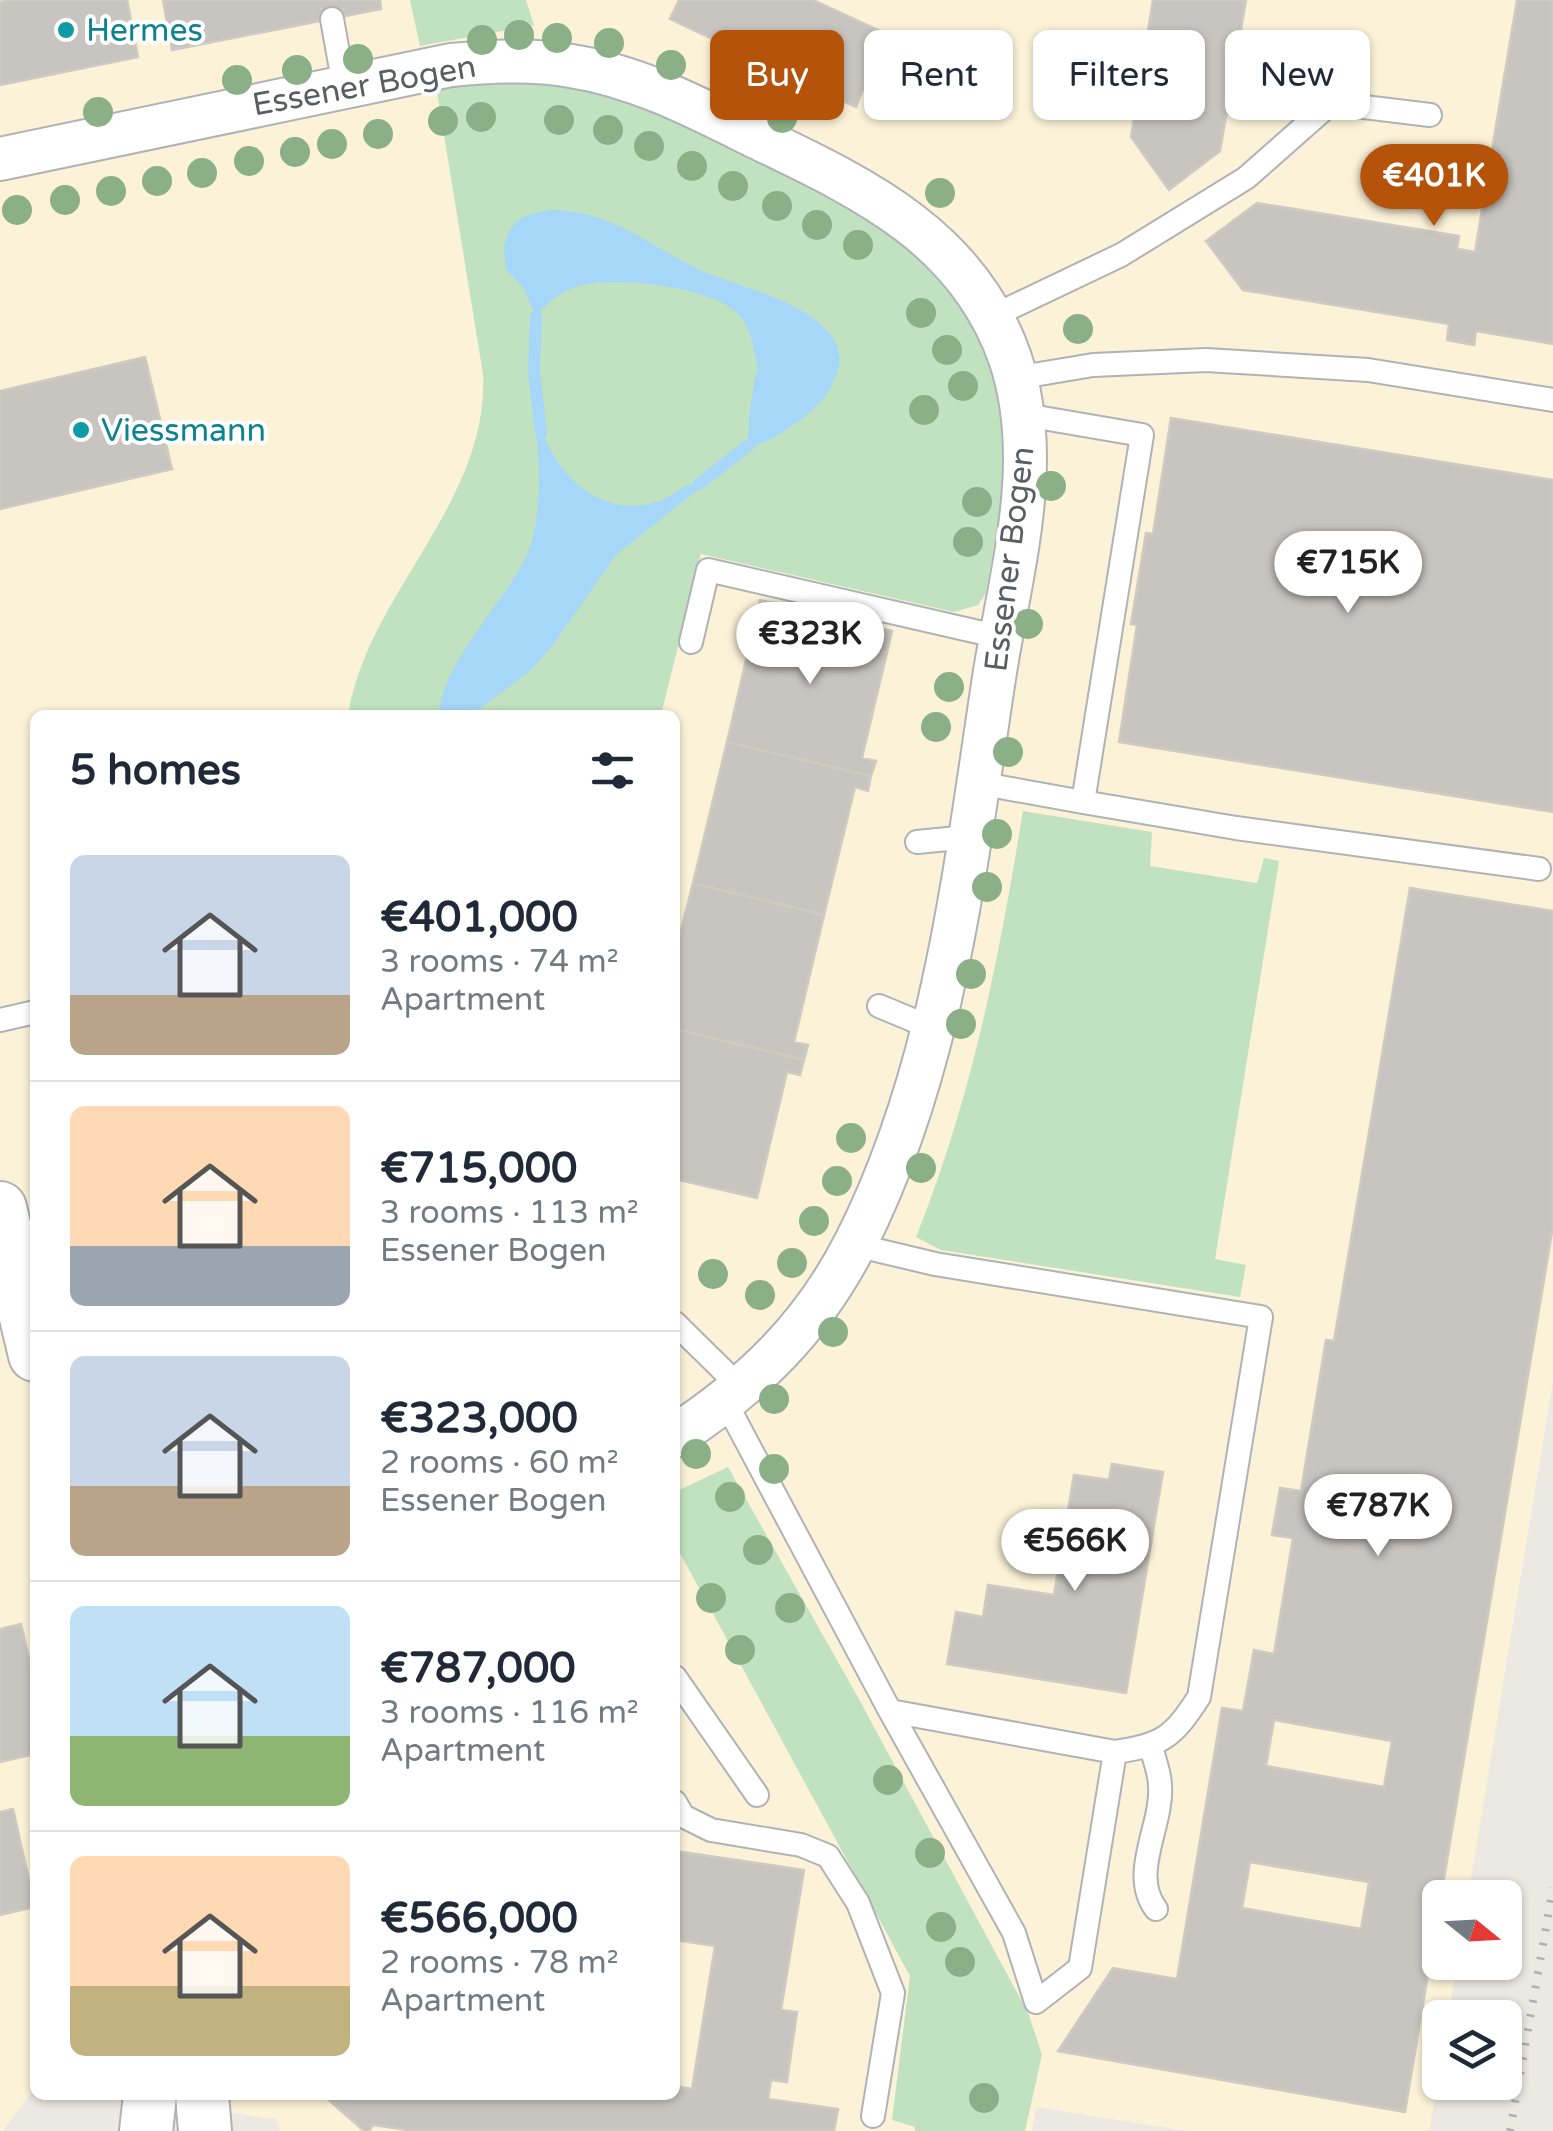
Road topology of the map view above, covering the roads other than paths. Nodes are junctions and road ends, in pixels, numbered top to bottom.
1 (332, 19) dead end
2 (344, 86) junction
3 (1430, 115) dead end
4 (0, 159) edge
5 (991, 317) junction
6 (1020, 397) junction
7 (1553, 400) edge
8 (1000, 637) junction
9 (691, 642) dead end
10 (978, 783) junction
11 (1083, 802) junction
12 (968, 838) junction
13 (918, 842) dead end
14 (1540, 869) dead end
15 (878, 1006) dead end
16 (30, 1013) edge
17 (0, 1020) edge
18 (932, 1028) junction
19 (0, 1208) edge
20 (855, 1245) junction
21 (680, 1329) edge
22 (30, 1334) edge
23 (734, 1396) junction
24 (680, 1433) edge
25 (680, 1684) edge
26 (890, 1711) junction
27 (1151, 1747) junction
28 (1116, 1752) junction
29 (757, 1795) dead end
30 (680, 1811) edge
31 (1156, 1909) dead end
32 (149, 2100) edge
33 (202, 2100) edge
34 (873, 2116) dead end
35 (146, 2131) edge
36 (205, 2131) edge

1 - 2 lane
2 - 4 street, Essener Bogen
2 - 5 street, Essener Bogen
3 - 5 lane
5 - 6 street, Essener Bogen
6 - 7 lane
6 - 8 street, Essener Bogen
6 - 11 lane
8 - 9 lane
8 - 10 street, Essener Bogen
10 - 11 lane
10 - 12 street, Essener Bogen
11 - 14 lane
12 - 13 lane
12 - 18 street, Essener Bogen
15 - 18 lane
16 - 17 lane
18 - 20 street, Essener Bogen
19 - 22 street
20 - 23 street, Essener Bogen
20 - 27 lane
21 - 23 lane
23 - 24 street, Essener Bogen
23 - 26 lane
25 - 29 lane
26 - 28 lane
26 - 28 lane
27 - 28 lane
27 - 31 lane
30 - 34 lane
32 - 35 street
33 - 36 street

